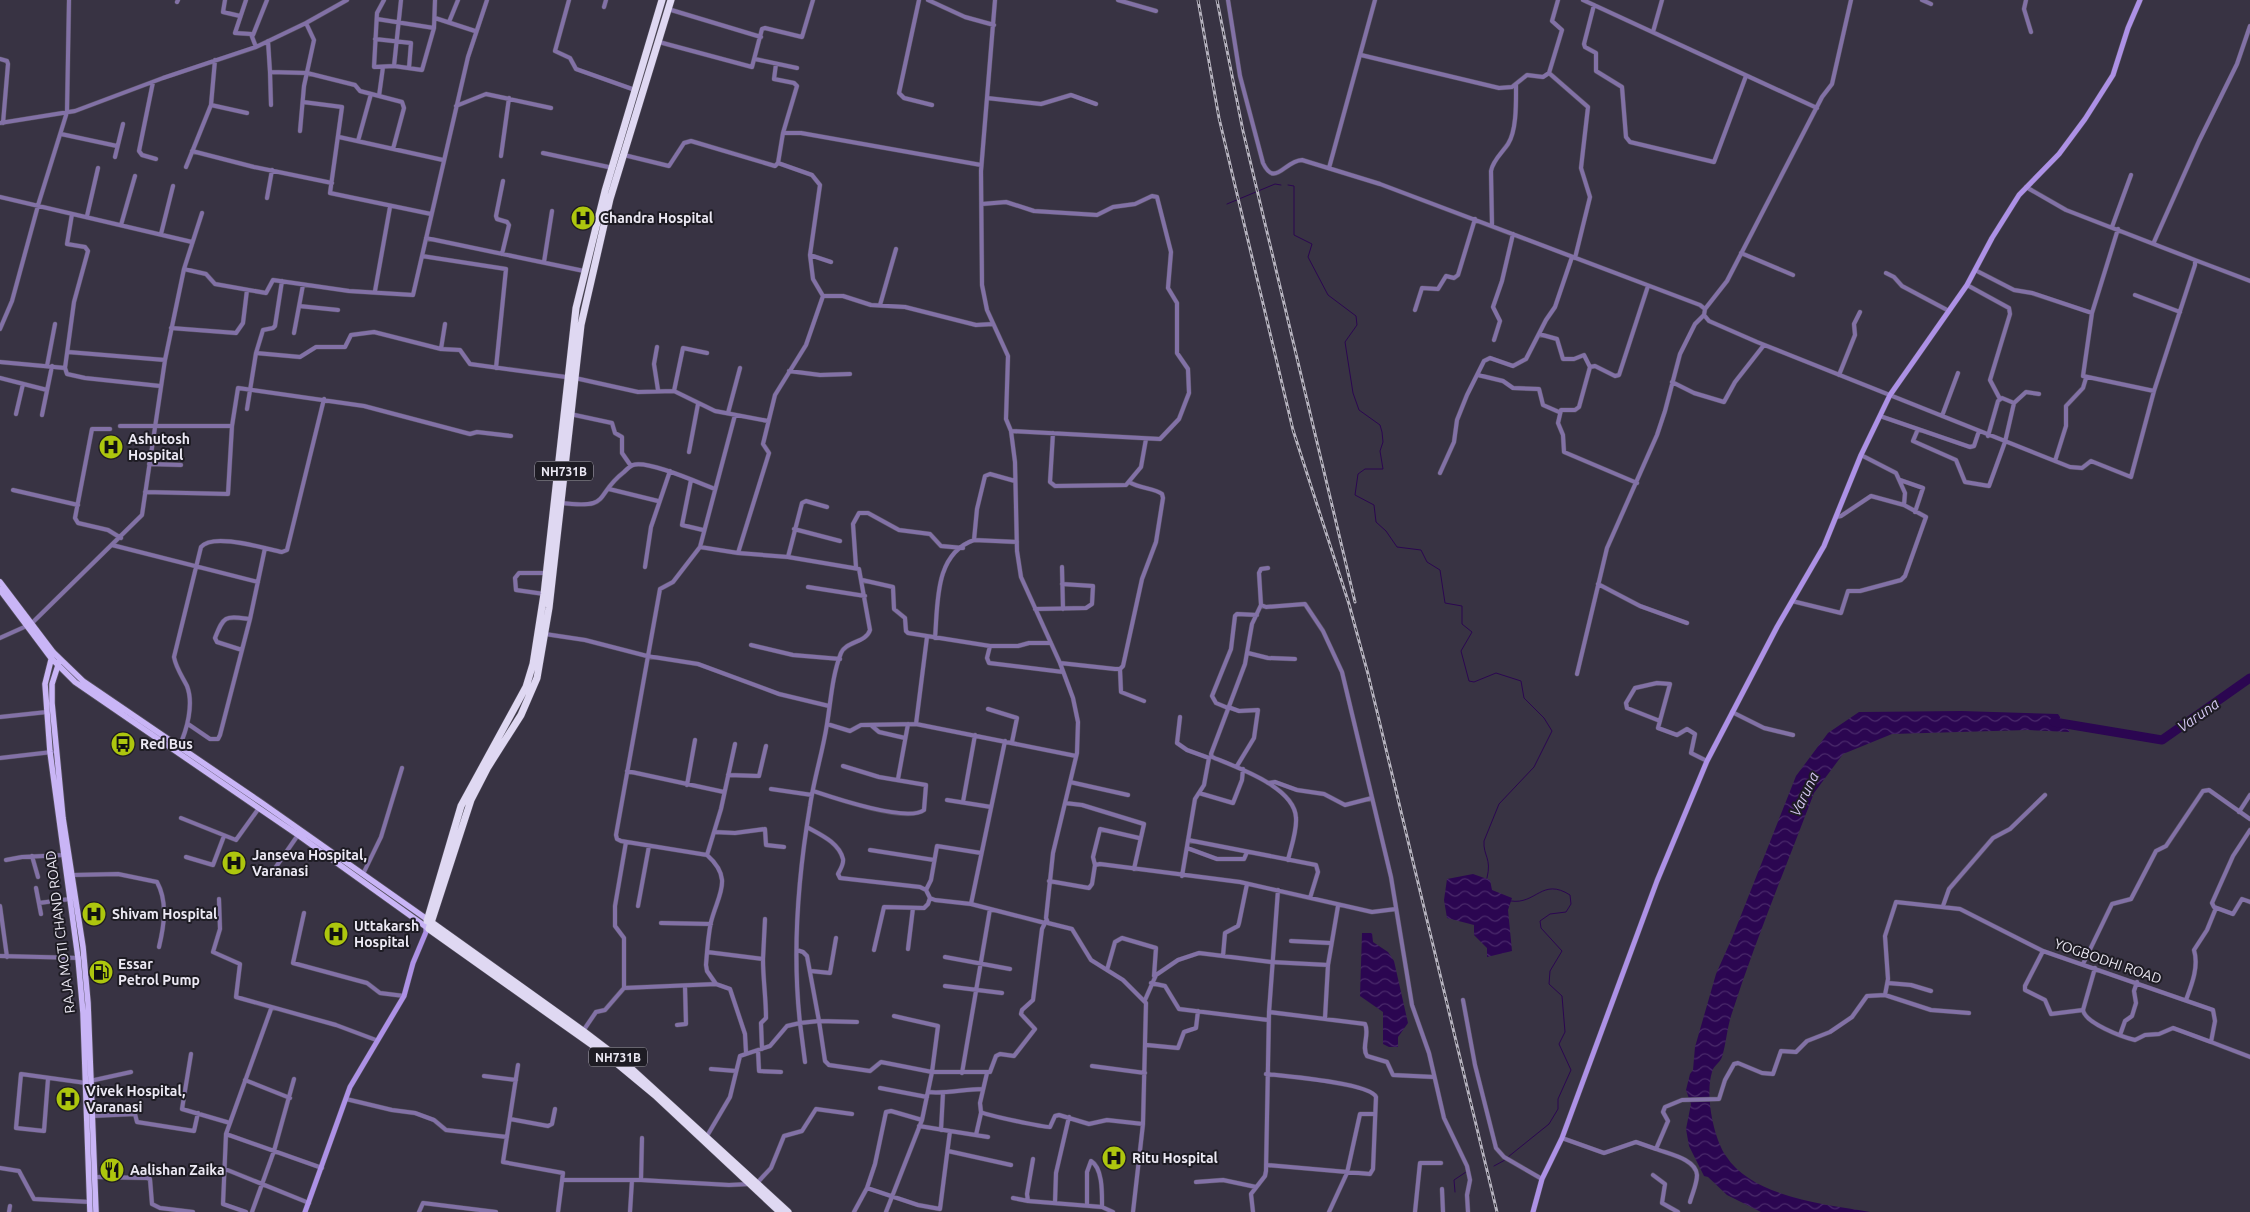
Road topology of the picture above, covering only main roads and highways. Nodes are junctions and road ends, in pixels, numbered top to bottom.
1 (662, 0) edge
2 (671, 0) edge
3 (570, 377) junction
4 (0, 582) edge
5 (0, 590) edge
6 (29, 625) junction
7 (52, 655) junction
8 (59, 662) junction
9 (178, 749) junction
10 (53, 752) junction
11 (428, 926) junction
12 (81, 958) junction
13 (88, 1082) junction
14 (754, 1183) junction
15 (90, 1212) edge
16 (96, 1212) edge
17 (780, 1212) edge
18 (788, 1212) edge

1 - 3 highway
2 - 3 highway, NH731B
3 - 11 highway
3 - 11 highway, NH731B
4 - 6 main road
5 - 6 main road
6 - 7 main road
7 - 8 main road
7 - 10 main road, RAJA MOTI CHAND ROAD
8 - 9 main road
8 - 10 main road
9 - 11 main road
9 - 11 main road
10 - 12 main road
10 - 12 main road, RAJA MOTI CHAND ROAD
11 - 14 highway, NH731B
11 - 14 highway, NH731B
12 - 13 main road, RAJA MOTI CHAND ROAD
13 - 15 main road, RAJA MOTI CHAND ROAD
13 - 16 main road
14 - 17 highway, NH731B
14 - 18 highway, NH731B

